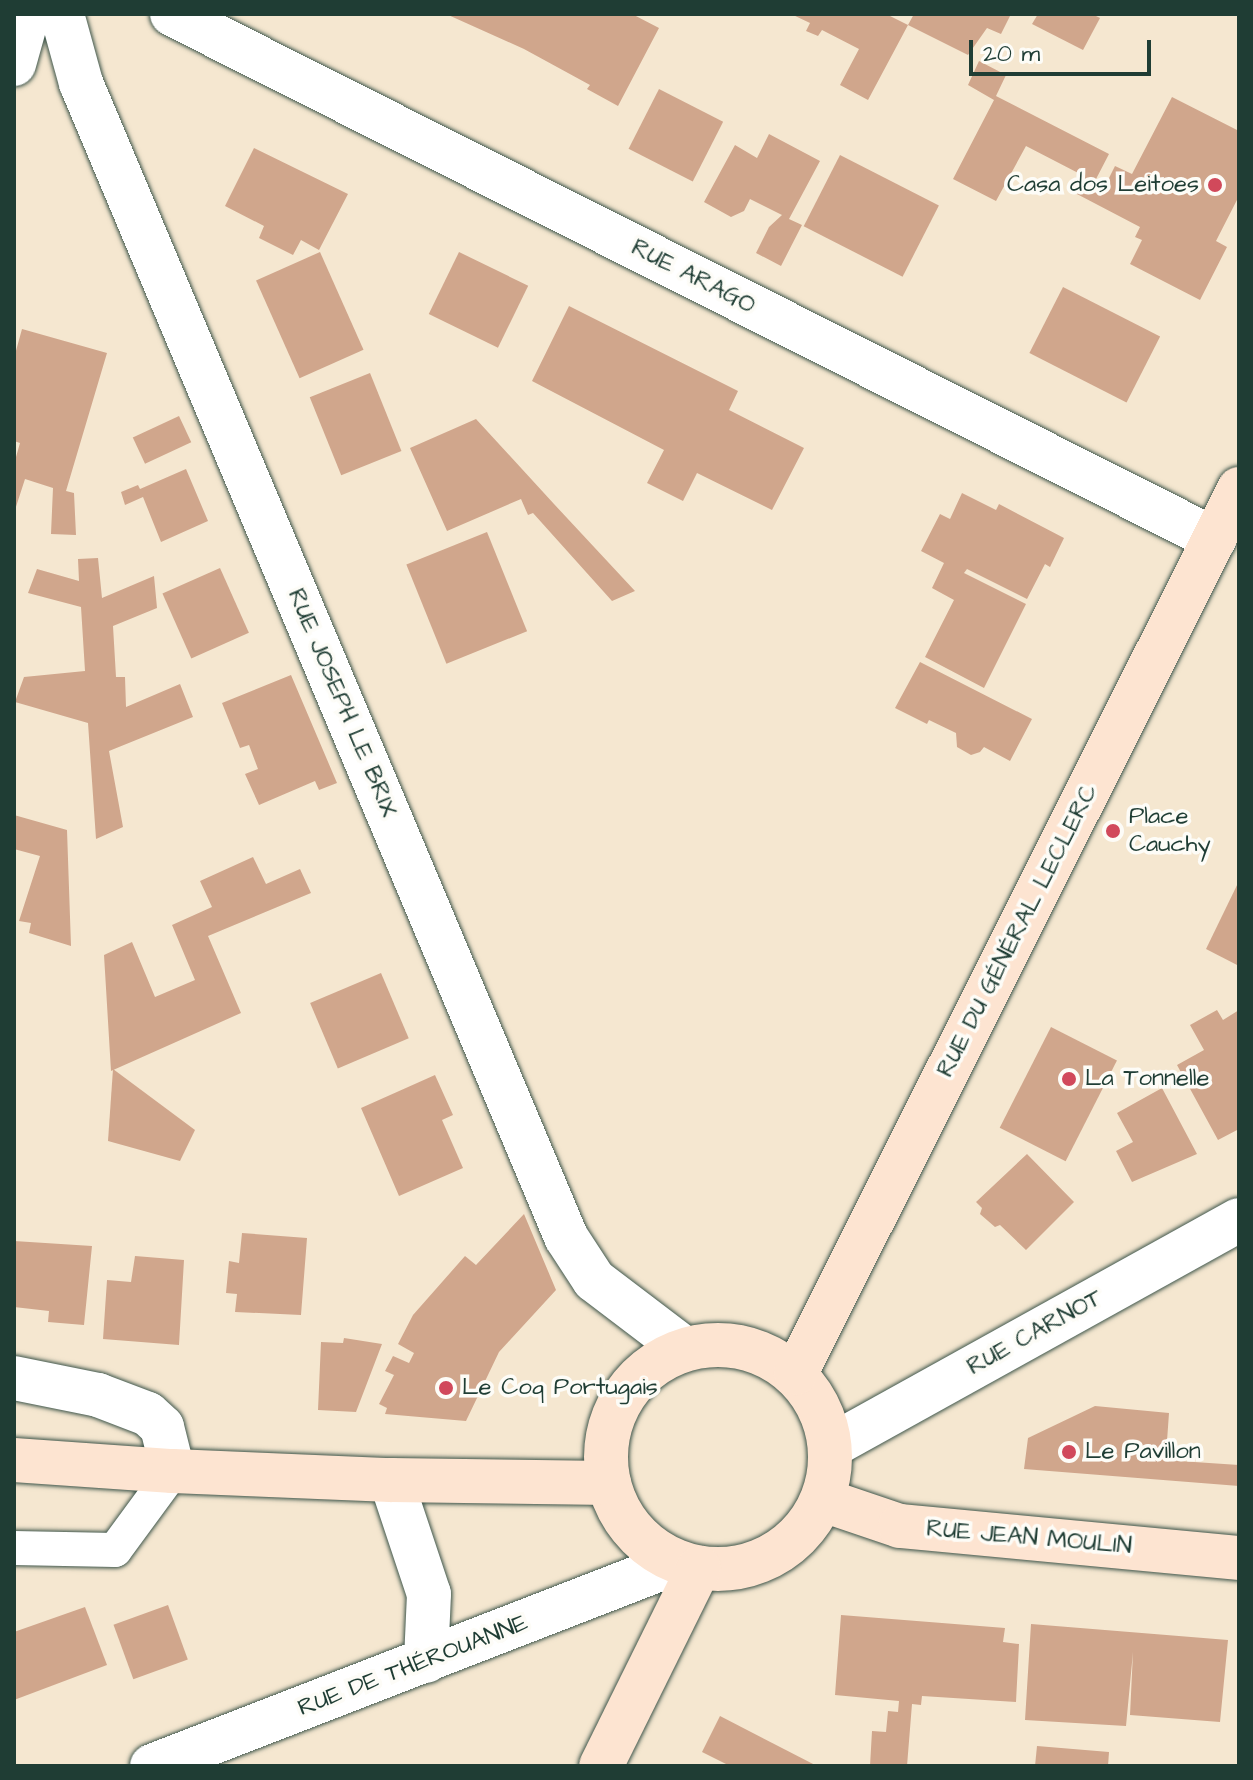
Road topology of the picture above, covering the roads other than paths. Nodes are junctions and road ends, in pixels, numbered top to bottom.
1 (28, 14) edge
2 (62, 14) edge
3 (172, 14) edge
4 (14, 64) edge
5 (1239, 489) edge
6 (1214, 539) junction
7 (1239, 1220) edge
8 (685, 1349) junction
9 (796, 1373) junction
10 (14, 1378) edge
11 (831, 1446) junction
12 (14, 1460) edge
13 (173, 1471) junction
14 (391, 1480) junction
15 (609, 1483) junction
16 (823, 1500) junction
17 (14, 1548) edge
18 (1239, 1558) edge
19 (686, 1566) junction
20 (426, 1661) junction
21 (152, 1766) edge
22 (601, 1766) edge

1 - 4 street
2 - 8 street, RUE JOSEPH LE BRIX
3 - 6 street, RUE ARAGO
5 - 6 main road, RUE DU GÉNÉRAL LECLERC
6 - 9 main road, RUE DU GÉNÉRAL LECLERC
7 - 11 street, RUE CARNOT
8 - 9 main road
8 - 15 main road
9 - 11 main road
10 - 13 street
11 - 16 main road
12 - 13 main road
13 - 14 main road
13 - 17 lane
14 - 15 main road
14 - 20 street
15 - 19 main road
16 - 18 main road, RUE JEAN MOULIN
16 - 19 main road
19 - 20 street, RUE DE THÉROUANNE
19 - 22 main road
20 - 21 street, RUE DE THÉROUANNE

